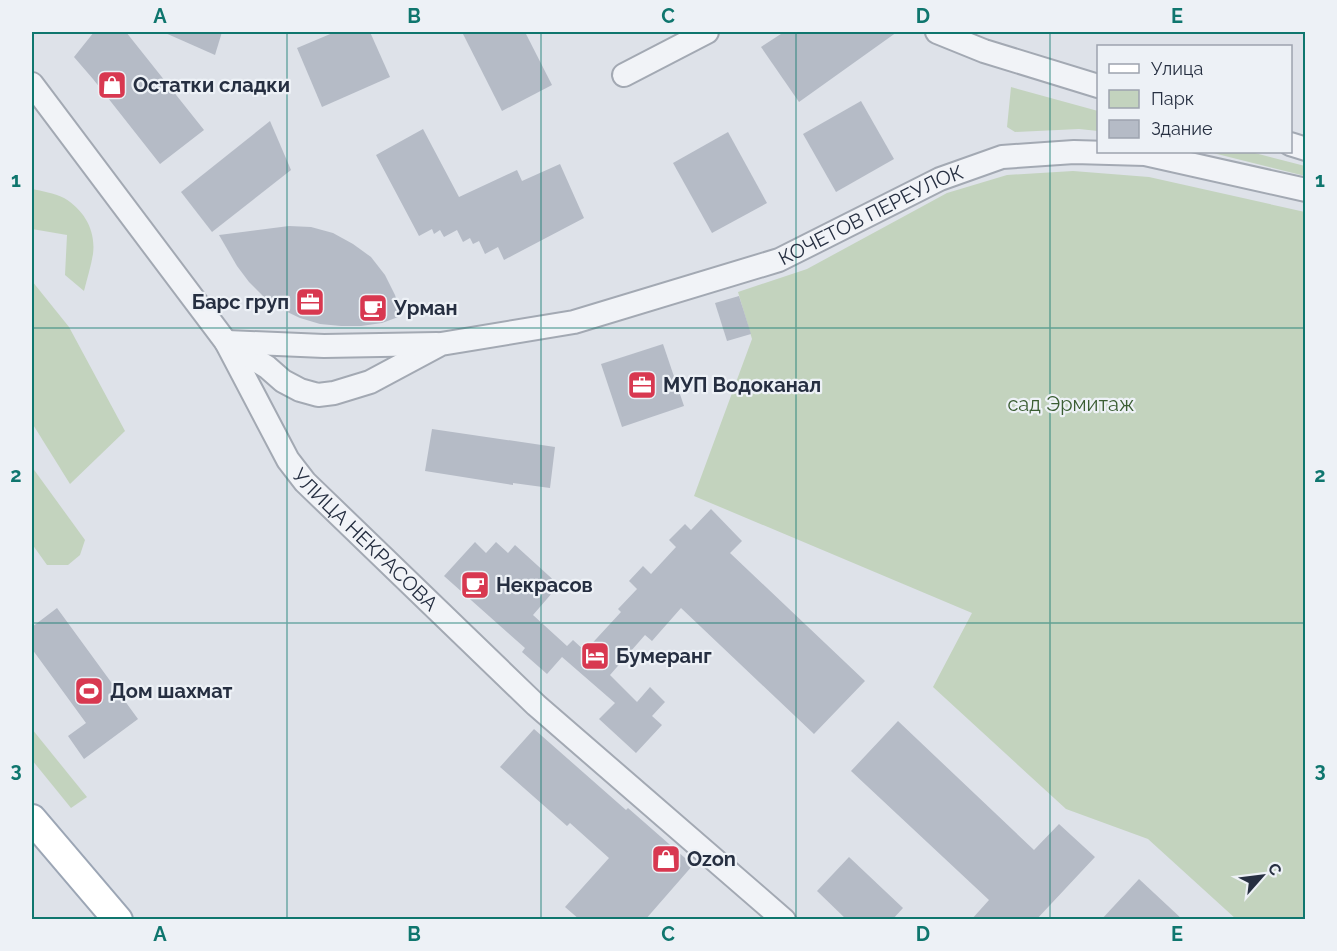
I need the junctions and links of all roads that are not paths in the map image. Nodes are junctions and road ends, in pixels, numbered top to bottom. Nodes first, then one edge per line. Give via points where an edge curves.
1 (707, 32) edge
2 (936, 32) edge
3 (624, 75) dead end
4 (32, 84) edge
5 (1097, 86) edge
6 (1097, 153) edge
7 (1110, 153) edge
8 (1305, 190) edge
9 (226, 342) junction
10 (441, 344) junction
11 (32, 819) edge
12 (118, 920) edge
13 (784, 920) edge

1 - 3 street
2 - 5 street
4 - 9 street, УЛИЦА НЕКРАСОВА
6 - 10 street, КОЧЕТОВ ПЕРЕУЛОК via 1002,157 940,179 779,260 574,322
7 - 8 street, КОЧЕТОВ ПЕРЕУЛОК via 1145,154
9 - 10 street, КОЧЕТОВ ПЕРЕУЛОК via 324,346
9 - 10 street, КОЧЕТОВ ПЕРЕУЛОК via 283,381 318,395 370,382
9 - 13 street, УЛИЦА НЕКРАСОВА via 288,460 305,482 536,705
11 - 12 main road

